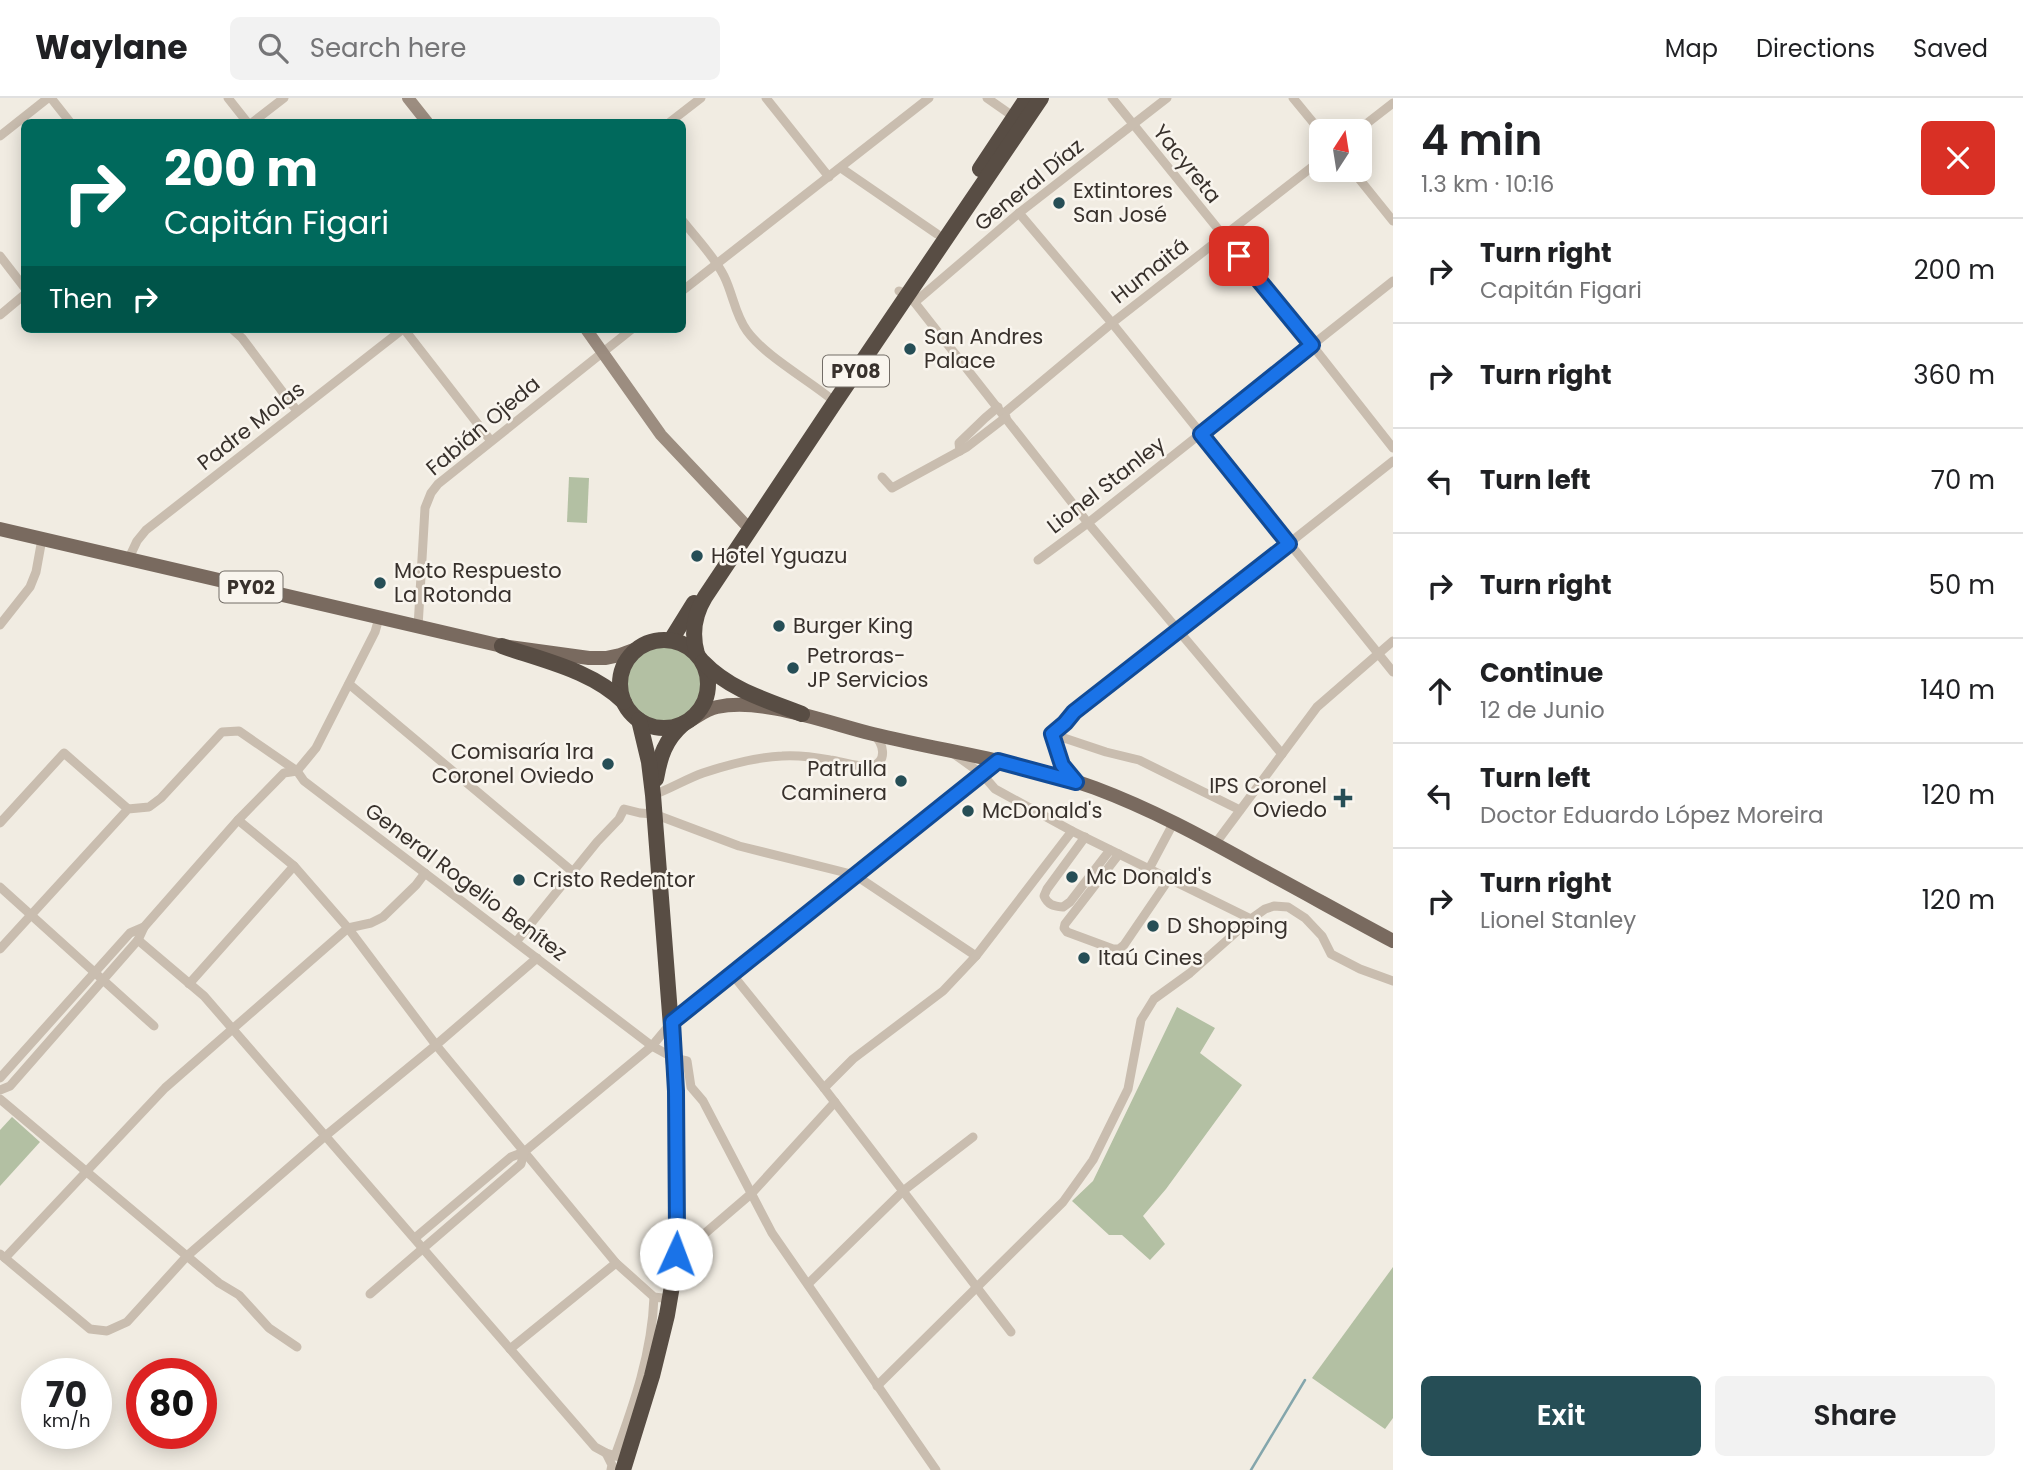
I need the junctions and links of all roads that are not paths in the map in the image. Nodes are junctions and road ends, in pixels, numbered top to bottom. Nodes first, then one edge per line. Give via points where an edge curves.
1 (50, 98) edge
2 (228, 98) edge
3 (284, 98) edge
4 (408, 98) edge
5 (701, 98) edge
6 (766, 98) edge
7 (929, 98) edge
8 (987, 98) edge
9 (1027, 98) edge
10 (1041, 98) edge
11 (1112, 98) edge
12 (1167, 98) edge
13 (1293, 98) edge
14 (1393, 103) edge
15 (22, 119) edge
16 (68, 119) edge
17 (245, 119) edge
18 (257, 119) edge
19 (425, 119) edge
20 (674, 119) edge
21 (1310, 119) edge
22 (1372, 119) edge
23 (21, 120) edge
24 (1019, 120) junction
25 (1133, 124) junction
26 (0, 136) edge
27 (841, 168) junction
28 (1309, 169) edge
29 (829, 177) junction
30 (1362, 182) edge
31 (1019, 213) junction
32 (1393, 221) edge
33 (686, 225) edge
34 (937, 234) junction
35 (1223, 237) junction
36 (0, 256) edge
37 (718, 265) junction
38 (1393, 281) edge
39 (21, 283) edge
40 (686, 288) edge
41 (907, 296) junction
42 (21, 298) edge
43 (0, 316) edge
44 (1112, 323) junction
45 (236, 333) edge
46 (399, 333) edge
47 (407, 333) edge
48 (589, 333) edge
49 (627, 333) edge
50 (1312, 345) junction
51 (603, 351) junction
52 (832, 399) junction
53 (297, 411) junction
54 (1002, 413) junction
55 (1201, 434) junction
56 (491, 440) junction
57 (1393, 447) edge
58 (1393, 461) edge
59 (882, 477) dead end
60 (1088, 523) junction
61 (747, 525) junction
62 (0, 528) edge
63 (42, 539) junction
64 (1289, 544) junction
65 (129, 558) junction
66 (1038, 560) dead end
67 (379, 618) junction
68 (0, 625) edge
69 (418, 627) junction
70 (1177, 631) junction
71 (671, 640) junction
72 (1393, 641) edge
73 (502, 646) junction
74 (639, 648) junction
75 (1378, 653) junction
76 (700, 658) junction
77 (1393, 672) edge
78 (349, 684) junction
79 (624, 702) junction
80 (802, 714) junction
81 (639, 720) junction
82 (686, 722) junction
83 (873, 734) junction
84 (1052, 734) junction
85 (950, 750) junction
86 (1282, 754) junction
87 (998, 761) junction
88 (298, 771) junction
89 (982, 774) junction
90 (1076, 782) junction
91 (653, 795) junction
92 (128, 809) junction
93 (1240, 810) junction
94 (654, 814) junction
95 (238, 820) junction
96 (1174, 822) junction
97 (0, 823) edge
98 (1072, 831) junction
99 (1085, 837) junction
100 (1215, 844) junction
101 (1110, 850) junction
102 (1119, 854) junction
103 (294, 866) junction
104 (1149, 869) junction
105 (573, 872) junction
106 (425, 873) junction
107 (855, 875) junction
108 (1169, 878) junction
109 (0, 887) edge
110 (30, 914) junction
111 (1251, 919) junction
112 (144, 927) junction
113 (348, 928) junction
114 (138, 940) junction
115 (1393, 941) edge
116 (516, 942) junction
117 (0, 949) edge
118 (976, 956) junction
119 (537, 958) junction
120 (94, 973) junction
121 (732, 974) junction
122 (103, 980) junction
123 (1393, 981) edge
124 (189, 984) junction
125 (672, 1022) junction
126 (154, 1026) dead end
127 (232, 1029) junction
128 (436, 1045) junction
129 (652, 1046) junction
130 (674, 1058) junction
131 (0, 1078) edge
132 (824, 1088) junction
133 (0, 1090) edge
134 (0, 1099) edge
135 (835, 1102) junction
136 (324, 1137) junction
137 (973, 1138) dead end
138 (524, 1152) junction
139 (86, 1172) junction
140 (903, 1191) junction
141 (752, 1193) junction
142 (415, 1238) junction
143 (424, 1248) junction
144 (676, 1254) junction
145 (3, 1256) edge
146 (187, 1256) junction
147 (616, 1264) junction
148 (808, 1284) junction
149 (977, 1287) junction
150 (370, 1294) dead end
151 (662, 1298) junction
152 (1011, 1332) dead end
153 (296, 1347) dead end
154 (510, 1349) junction
155 (877, 1386) junction
156 (618, 1460) edge
157 (611, 1470) edge
158 (936, 1470) edge

1 - 15 street
1 - 16 street
2 - 17 street
3 - 18 street
4 - 19 street
5 - 20 street
6 - 29 street
7 - 27 street
8 - 24 street
9 - 24 highway, PY08
10 - 24 highway, PY08
11 - 25 street, Yacyreta
12 - 25 street, General Díaz
13 - 21 street
14 - 22 street
23 - 26 street
24 - 34 highway, PY08
24 - 41 highway, PY08
25 - 31 street, General Díaz
25 - 35 street, Yacyreta
27 - 29 street
27 - 34 street
28 - 35 street, Humaitá
29 - 37 street
30 - 32 street
31 - 41 street, General Díaz
31 - 44 street
33 - 37 street
34 - 41 highway, PY08
35 - 44 street, Humaitá
35 - 50 street, Yacyreta
36 - 39 street
37 - 40 street
37 - 52 street via 749,334
38 - 50 street, Lionel Stanley
41 - 52 highway, PY08
41 - 54 street
42 - 43 street
44 - 54 street, Humaitá
44 - 55 street
45 - 53 street
46 - 53 street, Padre Molas
47 - 56 street
48 - 51 street
49 - 51 street, Fabián Ojeda
50 - 55 street, Lionel Stanley
50 - 57 street, Yacyreta
51 - 56 street, Fabián Ojeda
51 - 61 street via 661,435
52 - 61 highway, PY08
53 - 65 street, Padre Molas via 146,530
54 - 59 street, Humaitá via 960,451 892,488
54 - 60 street
55 - 60 street, Lionel Stanley
55 - 64 street
56 - 69 street, Fabián Ojeda via 438,484 425,508
58 - 64 street
60 - 66 street, Lionel Stanley
60 - 70 street
61 - 71 highway, PY08
61 - 76 highway, PY08 via 694,623
62 - 63 main road, PY02
63 - 65 main road, PY02
63 - 68 street via 30,587
64 - 70 street
64 - 75 street
65 - 67 main road, PY02
67 - 69 main road, PY02
67 - 78 street
69 - 73 main road, PY02
70 - 84 street
70 - 86 street
71 - 74 highway, PY02
71 - 76 highway via 689,647
72 - 75 street
73 - 74 main road, PY02 via 597,658
73 - 79 highway, PY02 via 594,678
74 - 79 highway via 620,678
75 - 77 street
75 - 86 street via 1317,707
76 - 80 highway via 734,688
76 - 82 highway via 709,687 699,712
78 - 88 street via 316,748
78 - 105 street
79 - 81 highway, PY02
80 - 82 main road via 734,704 714,707
80 - 83 main road
81 - 82 highway via 664,728
81 - 91 highway
82 - 91 highway via 664,746
83 - 85 main road
83 - 91 street via 883,751 873,766 780,756 701,774
84 - 90 street via 1062,765
84 - 93 street via 1139,760
85 - 87 main road
85 - 89 street
86 - 93 street
87 - 89 street
87 - 90 main road
88 - 92 street, General Rogelio Benítez via 239,731 222,732 161,798 149,807
88 - 95 street via 284,773
88 - 106 street, General Rogelio Benítez
89 - 98 street via 995,789
89 - 107 street
90 - 96 main road
91 - 94 highway
92 - 97 street via 64,753
92 - 110 street
93 - 100 street
94 - 105 street via 624,810
94 - 107 street via 740,846
94 - 125 highway
95 - 103 street
95 - 112 street
96 - 100 main road
96 - 104 street
98 - 99 street
98 - 118 street
99 - 101 street
99 - 101 street via 1047,889 1047,902 1063,907 1070,902
100 - 115 main road
101 - 102 street
102 - 104 street
102 - 108 street via 1065,925 1067,932 1119,949
103 - 113 street
103 - 124 street
104 - 108 street
105 - 116 street
106 - 113 street via 383,917
106 - 116 street, General Rogelio Benítez
107 - 118 street
107 - 121 street
108 - 111 street
109 - 110 street
110 - 117 street
110 - 120 street
111 - 123 street via 1274,906 1287,907 1306,918 1331,954
111 - 149 street via 1190,974 1154,999 1141,1020 1128,1089 1093,1160 1063,1202
112 - 114 street
112 - 120 street via 130,933
113 - 127 street
113 - 128 street
114 - 122 street
114 - 124 street
116 - 119 street, General Rogelio Benítez
118 - 132 street via 943,991 853,1059
119 - 128 street
119 - 129 street, General Rogelio Benítez
120 - 122 street
120 - 131 street
121 - 125 street
121 - 132 street
122 - 126 street
122 - 133 street via 10,1086
124 - 127 street
125 - 129 street
125 - 130 highway
127 - 136 street
127 - 139 street via 165,1088
128 - 136 street
128 - 138 street
129 - 130 street, General Rogelio Benítez
129 - 138 street
130 - 141 street via 687,1061 691,1087
130 - 144 highway
132 - 135 street
134 - 139 street
135 - 140 street
135 - 141 street
136 - 142 street
136 - 146 street
137 - 140 street
138 - 142 street via 511,1157
138 - 143 street via 521,1164
138 - 147 street
139 - 145 street
139 - 146 street
140 - 148 street
140 - 149 street
141 - 144 street
141 - 148 street via 772,1233
142 - 143 street
143 - 150 street
143 - 154 street
144 - 151 highway
145 - 146 street via 90,1329 107,1331 127,1322
146 - 153 street
147 - 151 street
147 - 154 street
148 - 155 street
149 - 152 street
149 - 155 street
151 - 156 highway via 652,1376
154 - 156 street via 595,1447
155 - 158 street
156 - 157 street

